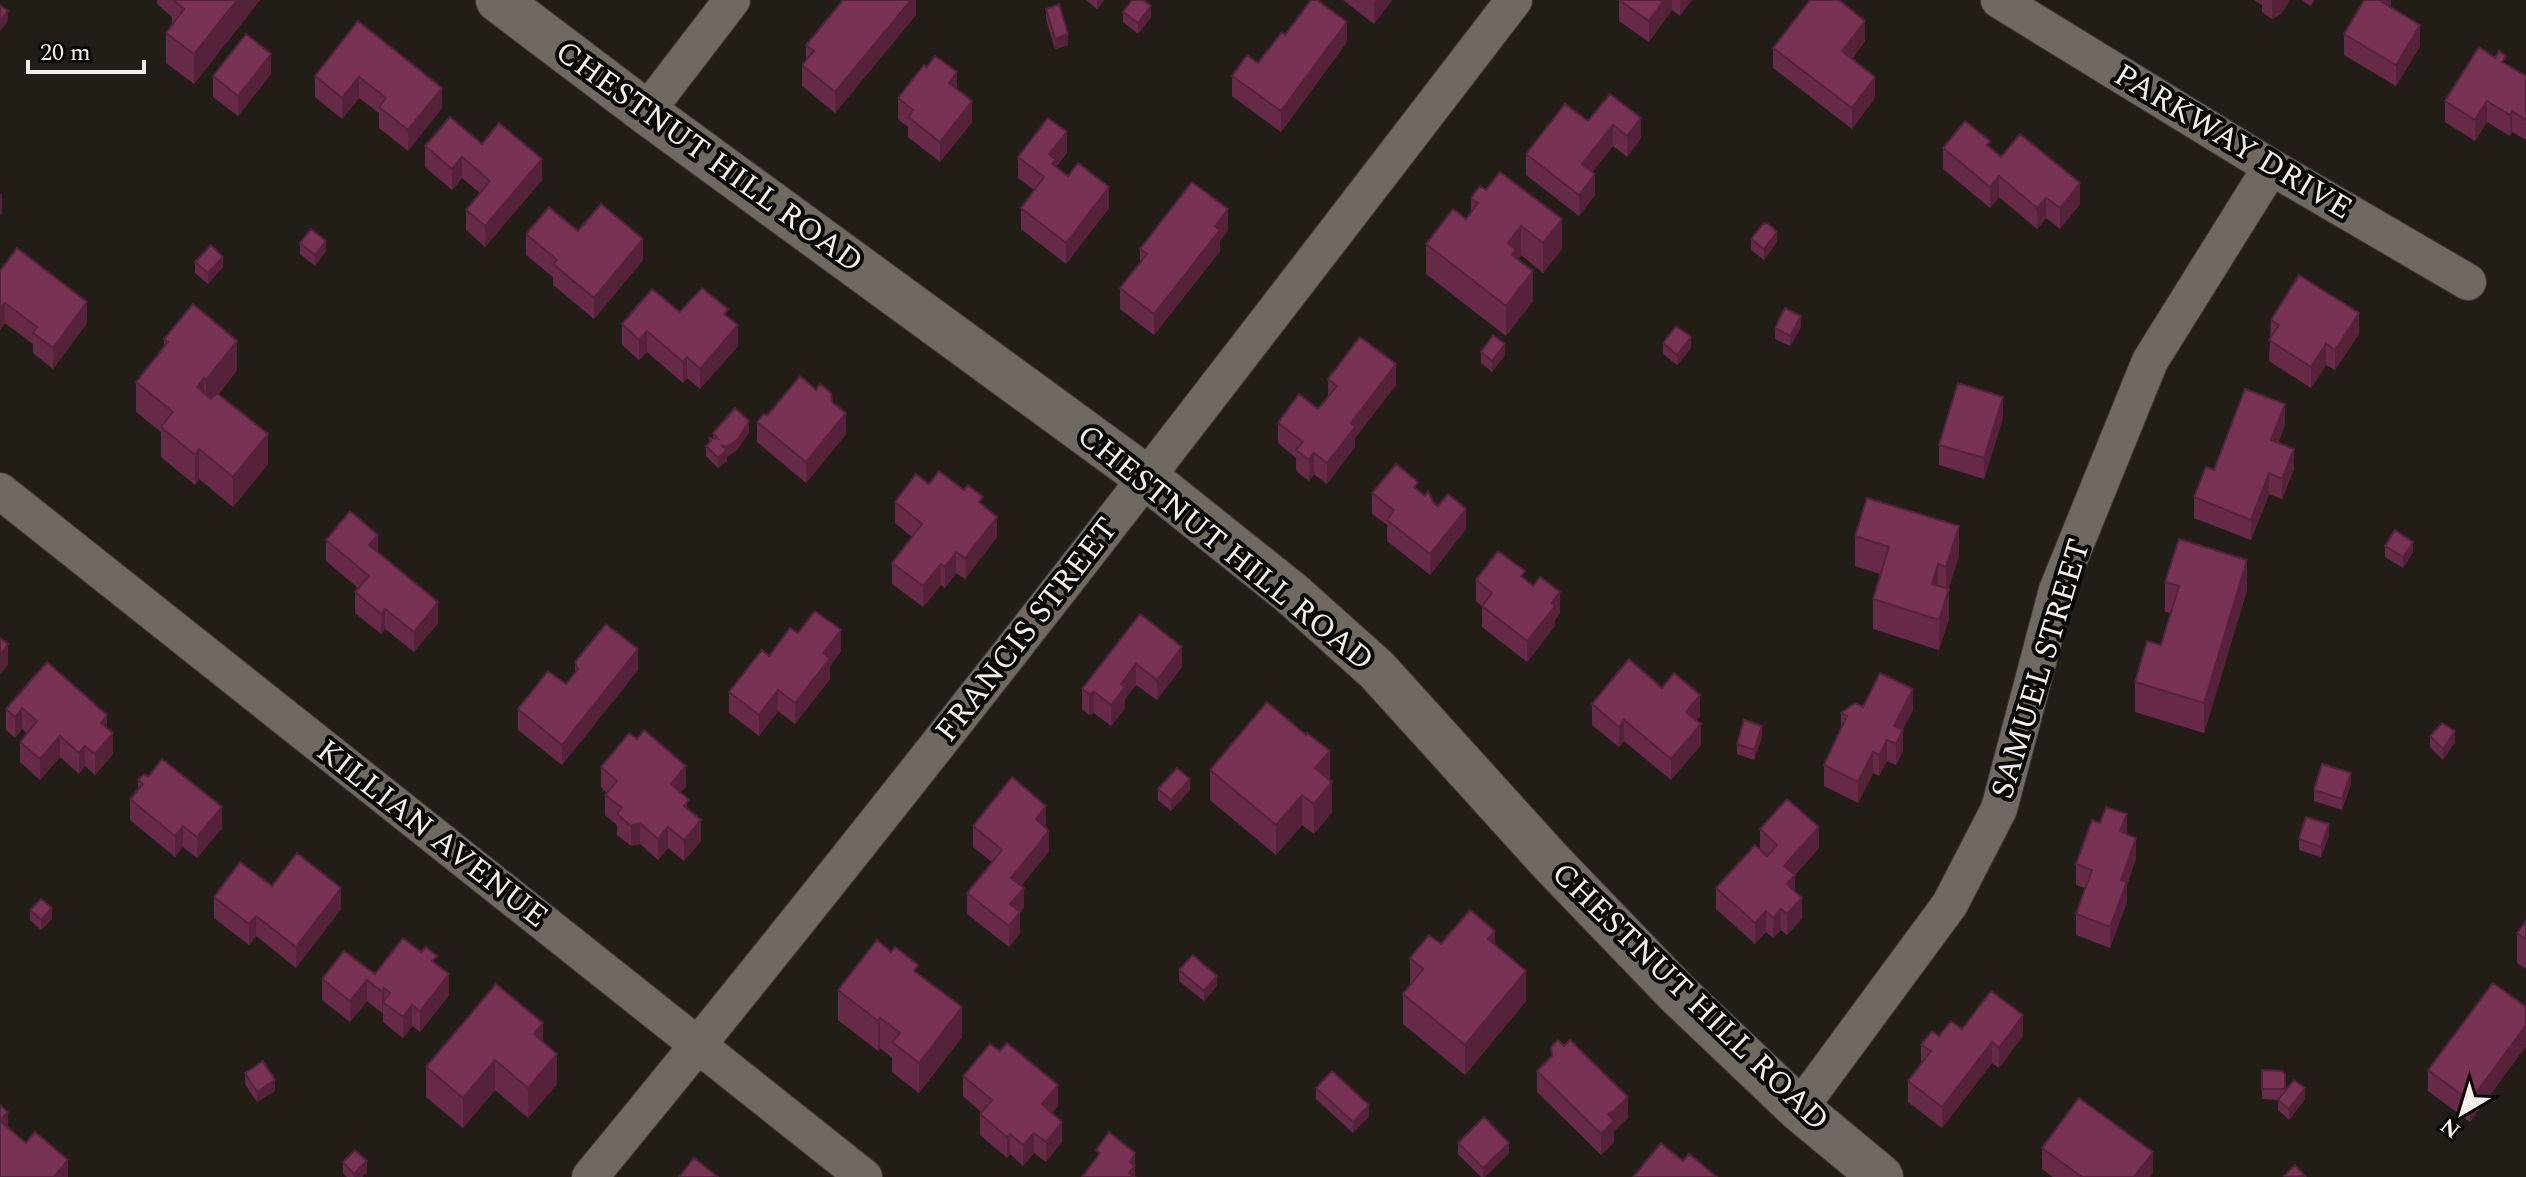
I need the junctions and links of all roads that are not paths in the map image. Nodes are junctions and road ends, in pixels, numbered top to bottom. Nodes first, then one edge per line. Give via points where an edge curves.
1 (498, 0) edge
2 (732, 0) edge
3 (1514, 0) edge
4 (1999, 0) edge
5 (646, 112) junction
6 (2271, 167) junction
7 (2468, 282) dead end
8 (1147, 478) junction
9 (0, 491) edge
10 (698, 1046) junction
11 (1799, 1109) junction
12 (590, 1177) edge
13 (864, 1177) edge
14 (1881, 1177) edge

1 - 5 street, CHESTNUT HILL ROAD
2 - 5 street
3 - 8 street, FRANCIS STREET
4 - 6 street, PARKWAY DRIVE
5 - 8 street, CHESTNUT HILL ROAD
6 - 7 street, PARKWAY DRIVE
6 - 11 street, SAMUEL STREET via 2150,361 2057,590 1999,809 1950,904
8 - 10 street, FRANCIS STREET
8 - 11 street, CHESTNUT HILL ROAD via 1377,670 1550,861
9 - 10 street, KILLIAN AVENUE
10 - 12 street, FRANCIS STREET
10 - 13 street, KILLIAN AVENUE
11 - 14 street, CHESTNUT HILL ROAD

